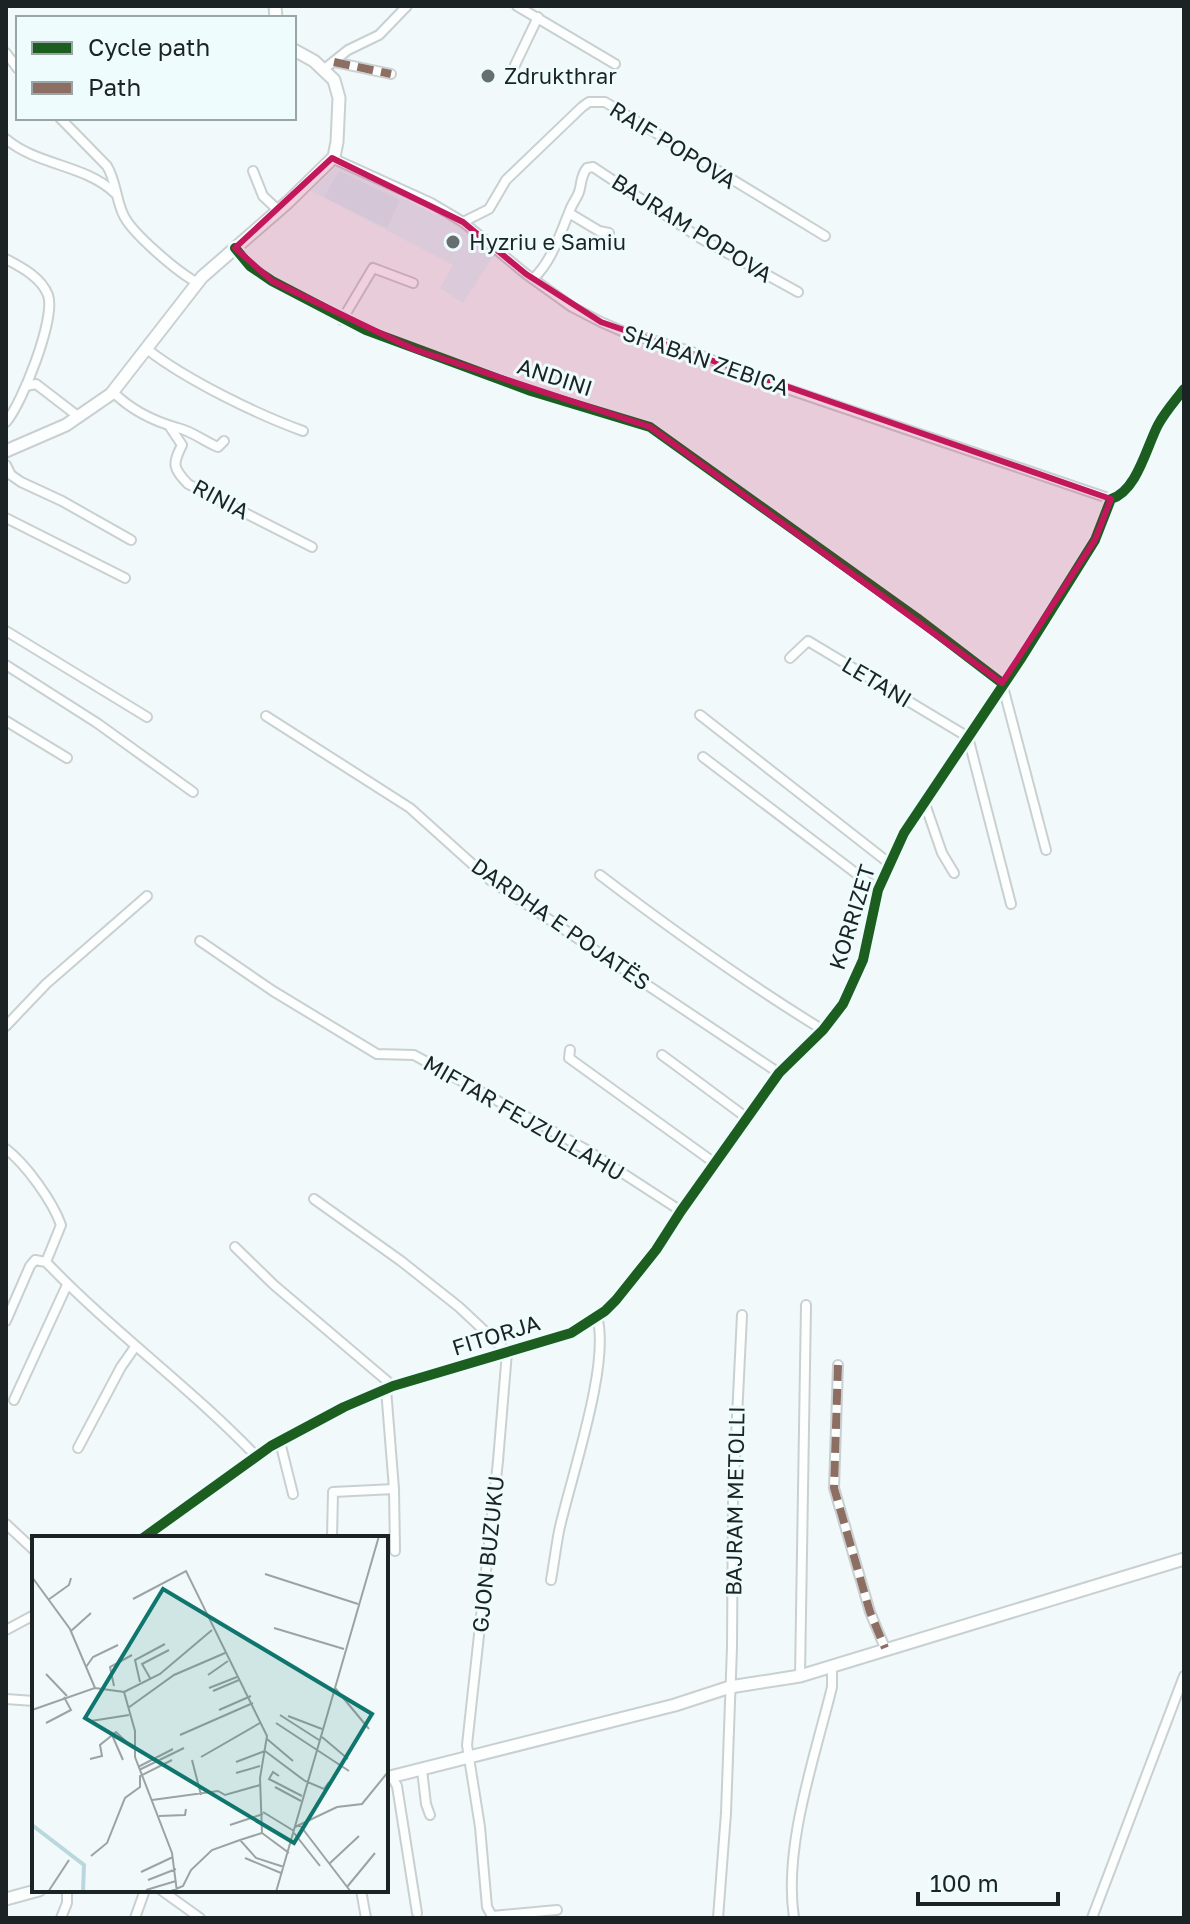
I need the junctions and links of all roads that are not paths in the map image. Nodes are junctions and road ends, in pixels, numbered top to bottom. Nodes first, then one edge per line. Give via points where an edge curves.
1 (407, 6) edge
2 (517, 6) edge
3 (538, 17) junction
4 (296, 51) edge
5 (334, 62) junction
6 (615, 64) dead end
7 (515, 65) dead end
8 (323, 70) junction
9 (391, 74) dead end
10 (62, 120) edge
11 (6, 139) edge
12 (332, 158) junction
13 (253, 171) dead end
14 (116, 193) junction
15 (278, 210) junction
16 (569, 213) junction
17 (463, 222) junction
18 (609, 233) dead end
19 (825, 236) dead end
20 (235, 248) junction
21 (6, 259) edge
22 (533, 279) junction
23 (198, 283) junction
24 (413, 283) dead end
25 (798, 292) dead end
26 (342, 320) junction
27 (148, 350) junction
28 (26, 386) junction
29 (1184, 389) edge
30 (113, 392) junction
31 (79, 417) junction
32 (6, 422) edge
33 (170, 427) junction
34 (303, 431) dead end
35 (224, 441) dead end
36 (6, 451) edge
37 (6, 465) edge
38 (1111, 499) junction
39 (6, 518) edge
40 (131, 540) dead end
41 (312, 547) dead end
42 (125, 578) dead end
43 (6, 631) edge
44 (790, 658) dead end
45 (6, 665) edge
46 (1002, 683) junction
47 (700, 715) dead end
48 (266, 716) dead end
49 (147, 717) dead end
50 (6, 721) edge
51 (968, 737) junction
52 (703, 757) dead end
53 (67, 758) dead end
54 (193, 792) dead end
55 (924, 801) junction
56 (1046, 850) dead end
57 (889, 863) junction
58 (954, 873) dead end
59 (600, 875) dead end
60 (878, 890) junction
61 (147, 896) dead end
62 (1011, 904) dead end
63 (200, 941) dead end
64 (6, 1026) edge
65 (823, 1030) junction
66 (570, 1050) dead end
67 (662, 1055) dead end
68 (779, 1073) junction
69 (747, 1118) junction
70 (6, 1149) edge
71 (716, 1164) junction
72 (314, 1199) dead end
73 (681, 1211) junction
74 (235, 1247) dead end
75 (46, 1262) junction
76 (67, 1285) junction
77 (806, 1305) dead end
78 (742, 1315) dead end
79 (597, 1317) junction
80 (6, 1321) edge
81 (135, 1347) junction
82 (507, 1352) junction
83 (838, 1365) dead end
84 (390, 1388) junction
85 (14, 1400) dead end
86 (280, 1442) junction
87 (78, 1448) dead end
88 (256, 1456) junction
89 (394, 1489) junction
90 (293, 1494) dead end
91 (6, 1524) edge
92 (146, 1536) edge
93 (332, 1536) edge
94 (32, 1548) edge
95 (395, 1551) dead end
96 (1184, 1559) edge
97 (551, 1580) dead end
98 (32, 1616) edge
99 (6, 1630) edge
100 (885, 1648) junction
101 (832, 1665) junction
102 (800, 1676) junction
103 (1184, 1676) edge
104 (730, 1687) junction
105 (6, 1699) edge
106 (32, 1701) edge
107 (469, 1756) junction
108 (422, 1770) junction
109 (389, 1778) edge
110 (430, 1815) dead end
111 (32, 1892) edge
112 (67, 1892) edge
113 (144, 1892) edge
114 (164, 1892) edge
115 (361, 1892) edge
116 (6, 1899) edge
117 (557, 1910) dead end
118 (417, 1913) dead end
119 (61, 1918) edge
120 (135, 1918) edge
121 (200, 1918) edge
122 (366, 1918) edge
123 (718, 1918) edge
124 (794, 1918) edge
125 (1092, 1918) edge

1 - 5 street via 379,35
2 - 3 street
3 - 6 street
3 - 7 street
4 - 8 main road
5 - 8 street
5 - 9 street
8 - 12 main road via 334,80 339,98
10 - 14 street via 107,166
11 - 14 street via 94,177
12 - 15 main road
12 - 17 street, SHABAN ZEBICA
13 - 15 street via 263,196
14 - 23 street via 126,219
15 - 20 main road
16 - 18 street
16 - 22 street, BAJRAM POPOVA
16 - 25 street, BAJRAM POPOVA via 583,173 593,167 700,238
17 - 19 street, RAIF POPOVA via 489,209 506,180 596,101 634,118
17 - 22 street, SHABAN ZEBICA
20 - 23 main road
20 - 26 street, ANDINI via 250,266
21 - 28 street via 27,270 49,301
22 - 38 street, SHABAN ZEBICA via 572,307 624,332
23 - 27 main road
24 - 26 street via 373,268
26 - 46 street, ANDINI via 467,369 650,427
27 - 30 main road
27 - 34 street via 244,406
28 - 31 street via 36,384
28 - 32 street
29 - 38 street, KORRIZET via 1158,425 1121,496
30 - 31 main road
30 - 33 street, RINIA via 127,406
31 - 36 main road
33 - 35 street, RINIA via 218,447
33 - 41 street, RINIA via 182,445 176,470 188,484
37 - 40 street via 21,482
38 - 46 street, KORRIZET via 1095,540
39 - 42 street
43 - 49 street
44 - 51 street, LETANI via 808,641
45 - 54 street
46 - 51 street, KORRIZET
46 - 56 street
47 - 57 street, KORRIZET
48 - 68 street, DARDHA E POJATËS via 410,808 490,880
50 - 53 street
51 - 55 street, KORRIZET
51 - 62 street
52 - 60 street, KORRIZET
55 - 57 street, KORRIZET
55 - 58 street
57 - 60 street, KORRIZET
59 - 65 street via 762,993
60 - 65 street, KORRIZET via 863,960 843,1004
61 - 64 street
63 - 73 street, MIFTAR FEJZULLAHU via 377,1054 414,1055 587,1150
65 - 68 street, KORRIZET
66 - 71 street via 569,1058
67 - 69 street
68 - 69 street, FITORJA
69 - 71 street, FITORJA
70 - 75 street via 58,1215 61,1225
71 - 73 street, FITORJA
72 - 82 street, FITORJA via 401,1261
73 - 79 street, FITORJA via 632,1282
74 - 84 street
75 - 76 street
75 - 80 street via 35,1260 30,1266
76 - 81 street
76 - 85 street
77 - 102 street
78 - 104 street, BAJRAM METOLLI
79 - 82 street, FITORJA via 571,1333
79 - 97 street via 594,1384
81 - 87 street
81 - 88 street via 218,1416
82 - 84 street, FITORJA
82 - 107 street, GJON BUZUKU
83 - 100 street via 834,1488
84 - 86 street, FITORJA
84 - 89 street
86 - 88 street, FITORJA
86 - 90 street
88 - 92 street, FITORJA
89 - 93 street via 333,1492
89 - 95 street
91 - 94 street
96 - 100 main road
98 - 99 street
100 - 101 main road
101 - 102 main road
101 - 124 street via 832,1687 796,1835
102 - 104 main road
103 - 125 street
104 - 107 main road
104 - 123 street, BAJRAM METOLLI
105 - 106 street
107 - 108 main road
107 - 117 street, GJON BUZUKU via 492,1916
108 - 109 main road
108 - 110 street
109 - 118 street via 397,1786
111 - 116 main road
112 - 119 street
113 - 120 street
114 - 121 street
115 - 122 street

